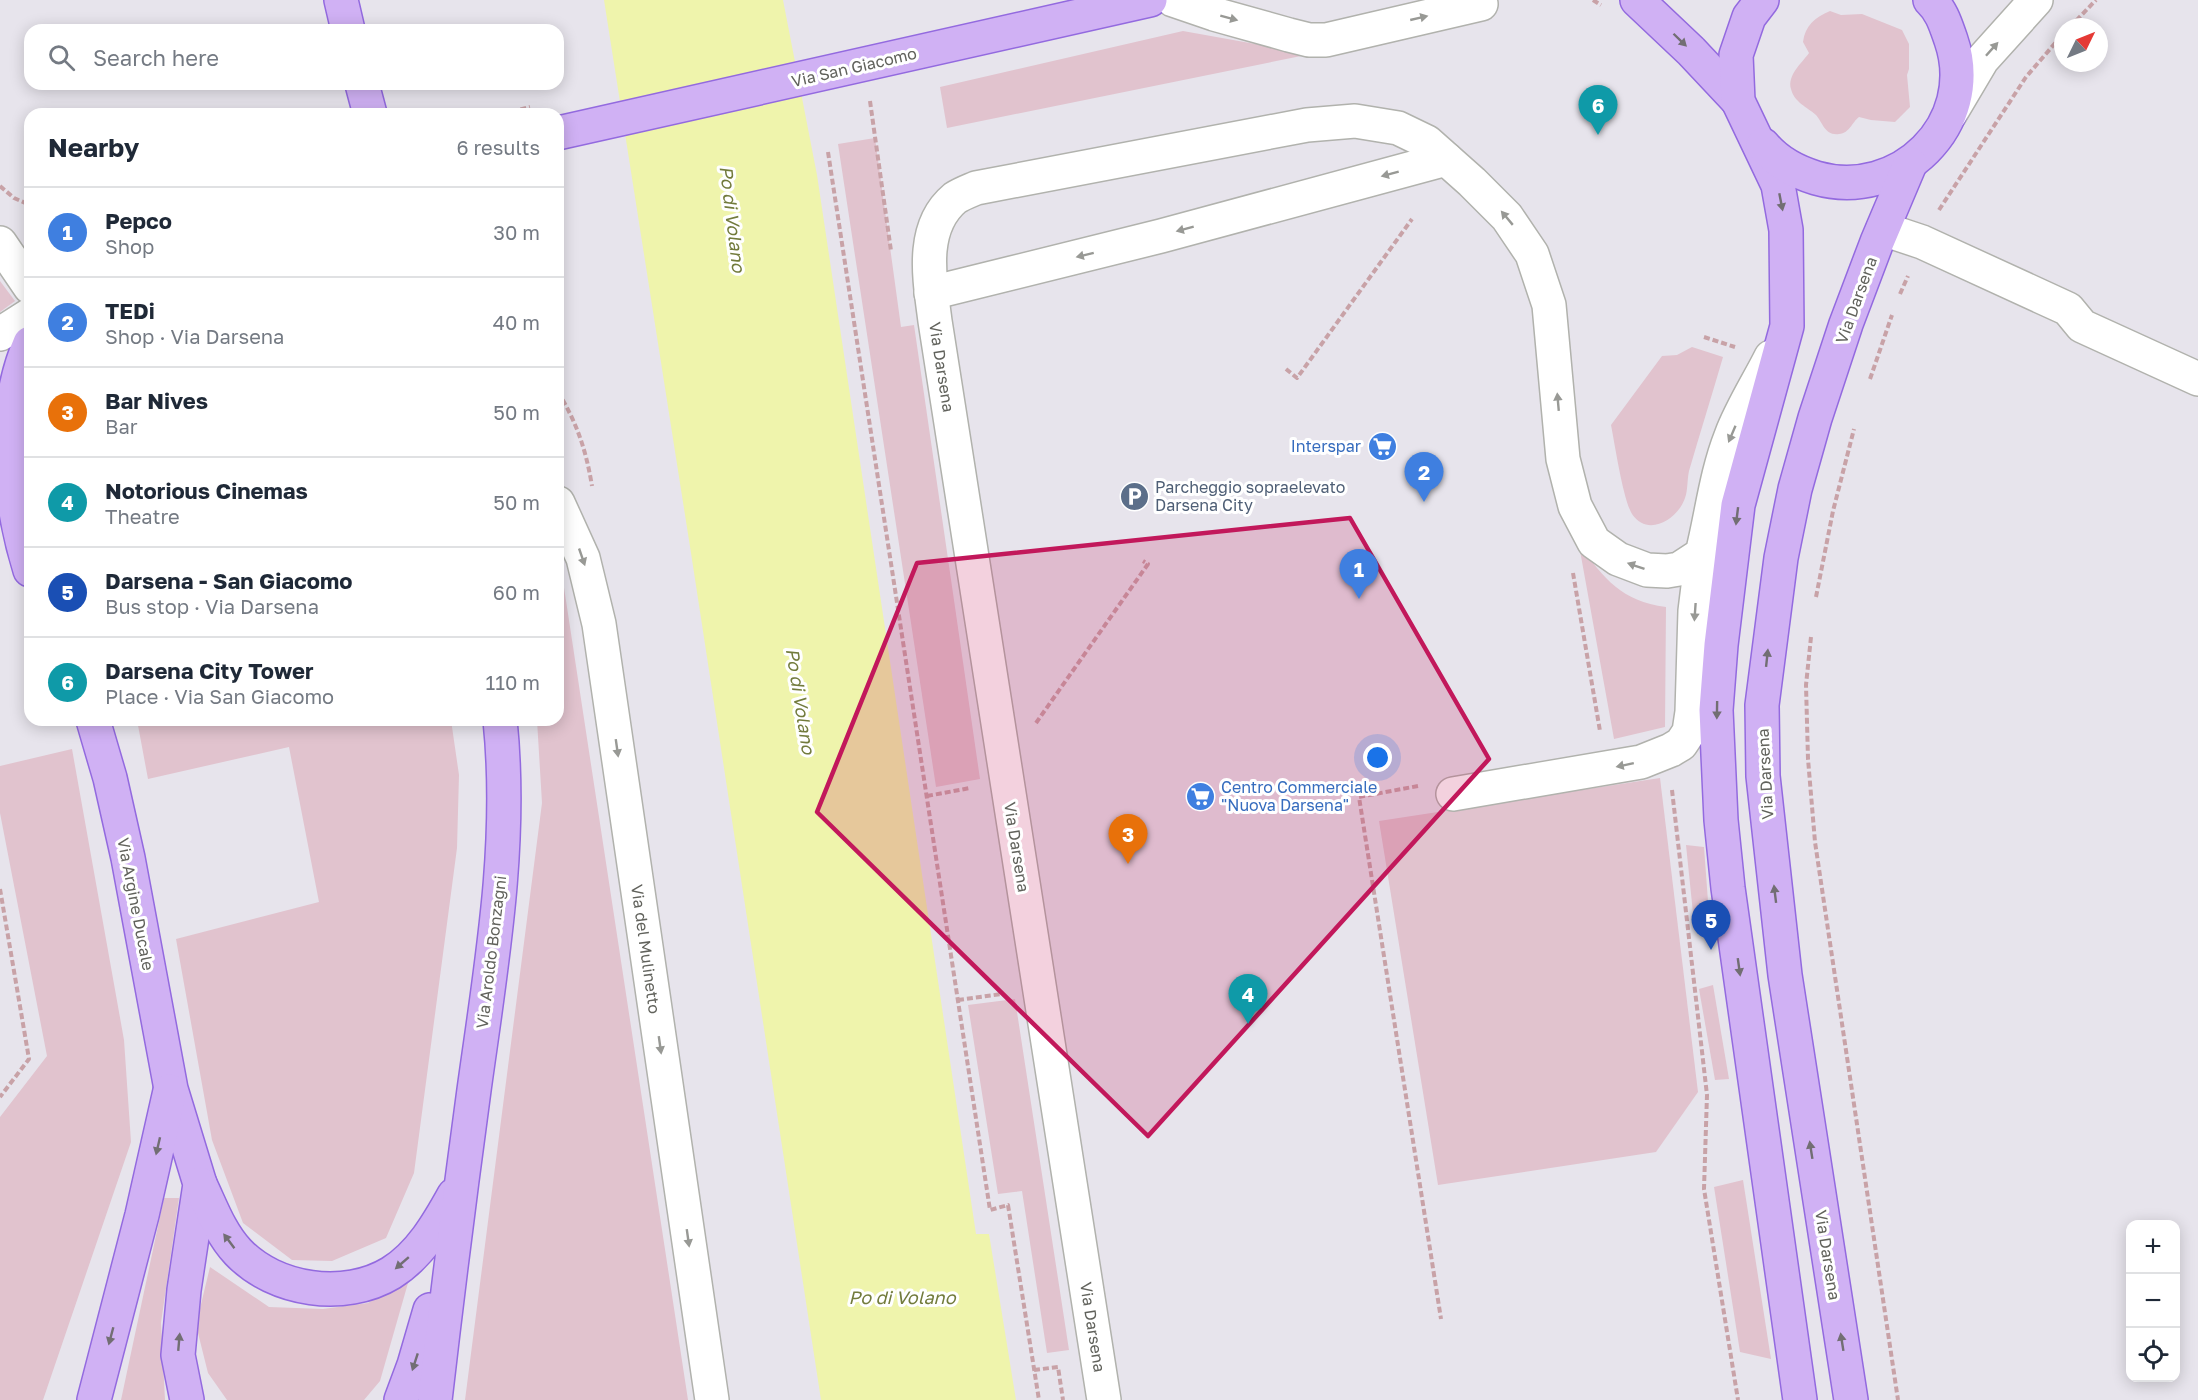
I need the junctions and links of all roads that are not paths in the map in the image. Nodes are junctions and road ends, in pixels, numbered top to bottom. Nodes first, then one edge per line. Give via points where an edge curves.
1 (341, 0) edge
2 (1150, 0) edge
3 (1173, 0) edge
4 (1637, 0) edge
5 (1762, 0) edge
6 (1930, 0) edge
7 (2037, 0) edge
8 (1481, 4) dead end
9 (347, 24) edge
10 (363, 90) edge
11 (368, 108) edge
12 (1744, 115) junction
13 (1949, 115) junction
14 (564, 132) edge
15 (1446, 159) junction
16 (1910, 164) junction
17 (1883, 229) junction
18 (0, 243) edge
19 (24, 278) edge
20 (932, 293) junction
21 (24, 319) edge
22 (1787, 326) junction
23 (0, 333) edge
24 (24, 358) edge
25 (2198, 379) edge
26 (12, 422) edge
27 (0, 506) edge
28 (564, 516) edge
29 (21, 539) junction
30 (24, 549) edge
31 (1701, 554) junction
32 (95, 726) edge
33 (500, 726) edge
34 (1441, 789) road end
35 (171, 1089) junction
36 (461, 1183) junction
37 (200, 1184) junction
38 (1795, 1361) junction
39 (94, 1400) edge
40 (187, 1400) edge
41 (401, 1400) edge
42 (435, 1400) edge
43 (712, 1400) edge
44 (1104, 1400) edge
45 (1781, 1400) edge
46 (1800, 1400) edge
47 (1851, 1400) edge

1 - 9 main road
2 - 14 main road, Via San Giacomo
3 -> 8 street via 1309,40 1326,40
4 -> 12 main road via 1691,51
5 - 12 main road via 1749,17 1736,55
6 - 13 main road, Via Darsena via 1944,19 1956,55 1957,85
13 -> 7 street via 1982,60
10 - 11 main road
12 - 16 main road, Via Darsena via 1770,153 1797,173 1834,183 1877,180
12 -> 22 main road via 1778,185 1786,230
13 - 16 main road, Via Darsena via 1933,143
15 -> 20 street
15 - 20 street, Via Darsena via 1427,142 1398,128 1356,121 1307,125 976,188 956,198 936,223 929,262
31 -> 15 street, Via Darsena via 1679,569 1647,570 1618,559 1594,542 1575,506 1563,459 1549,305 1532,254 1507,217
16 - 17 main road, Via Darsena
17 - 25 street via 1922,242 2068,309 2082,326
47 -> 17 main road, Via Darsena via 1785,975 1763,776 1762,705 1781,558 1795,489 1846,324
18 - 19 street
20 - 44 street, Via Darsena via 993,777
21 - 23 street
22 -> 31 street via 1731,435 1715,486
22 -> 38 main road via 1738,505 1716,710 1728,888
24 - 26 main road via 15,380
26 - 29 main road via 9,473
27 - 29 street
28 -> 43 street, Via del Mulinetto via 583,558 598,624
29 - 30 main road
31 -> 34 street via 1692,712 1689,732 1681,744 1641,762
32 - 35 main road, Via Argine Ducale via 128,858
33 - 36 main road, Via Aroldo Bonzagni via 503,832 495,940
35 - 37 main road, Via Argine Ducale
35 -> 39 main road, Via Argine Ducale
36 -> 37 main road, Via Aroldo Bonzagni via 429,1238 392,1272 371,1282 328,1289 279,1279 239,1253 224,1236
36 -> 41 main road, Via Aroldo Bonzagni via 427,1323
36 - 42 main road, Via Aroldo Bonzagni
40 -> 37 main road, Via Argine Ducale via 178,1355
38 - 45 street
38 - 46 main road

